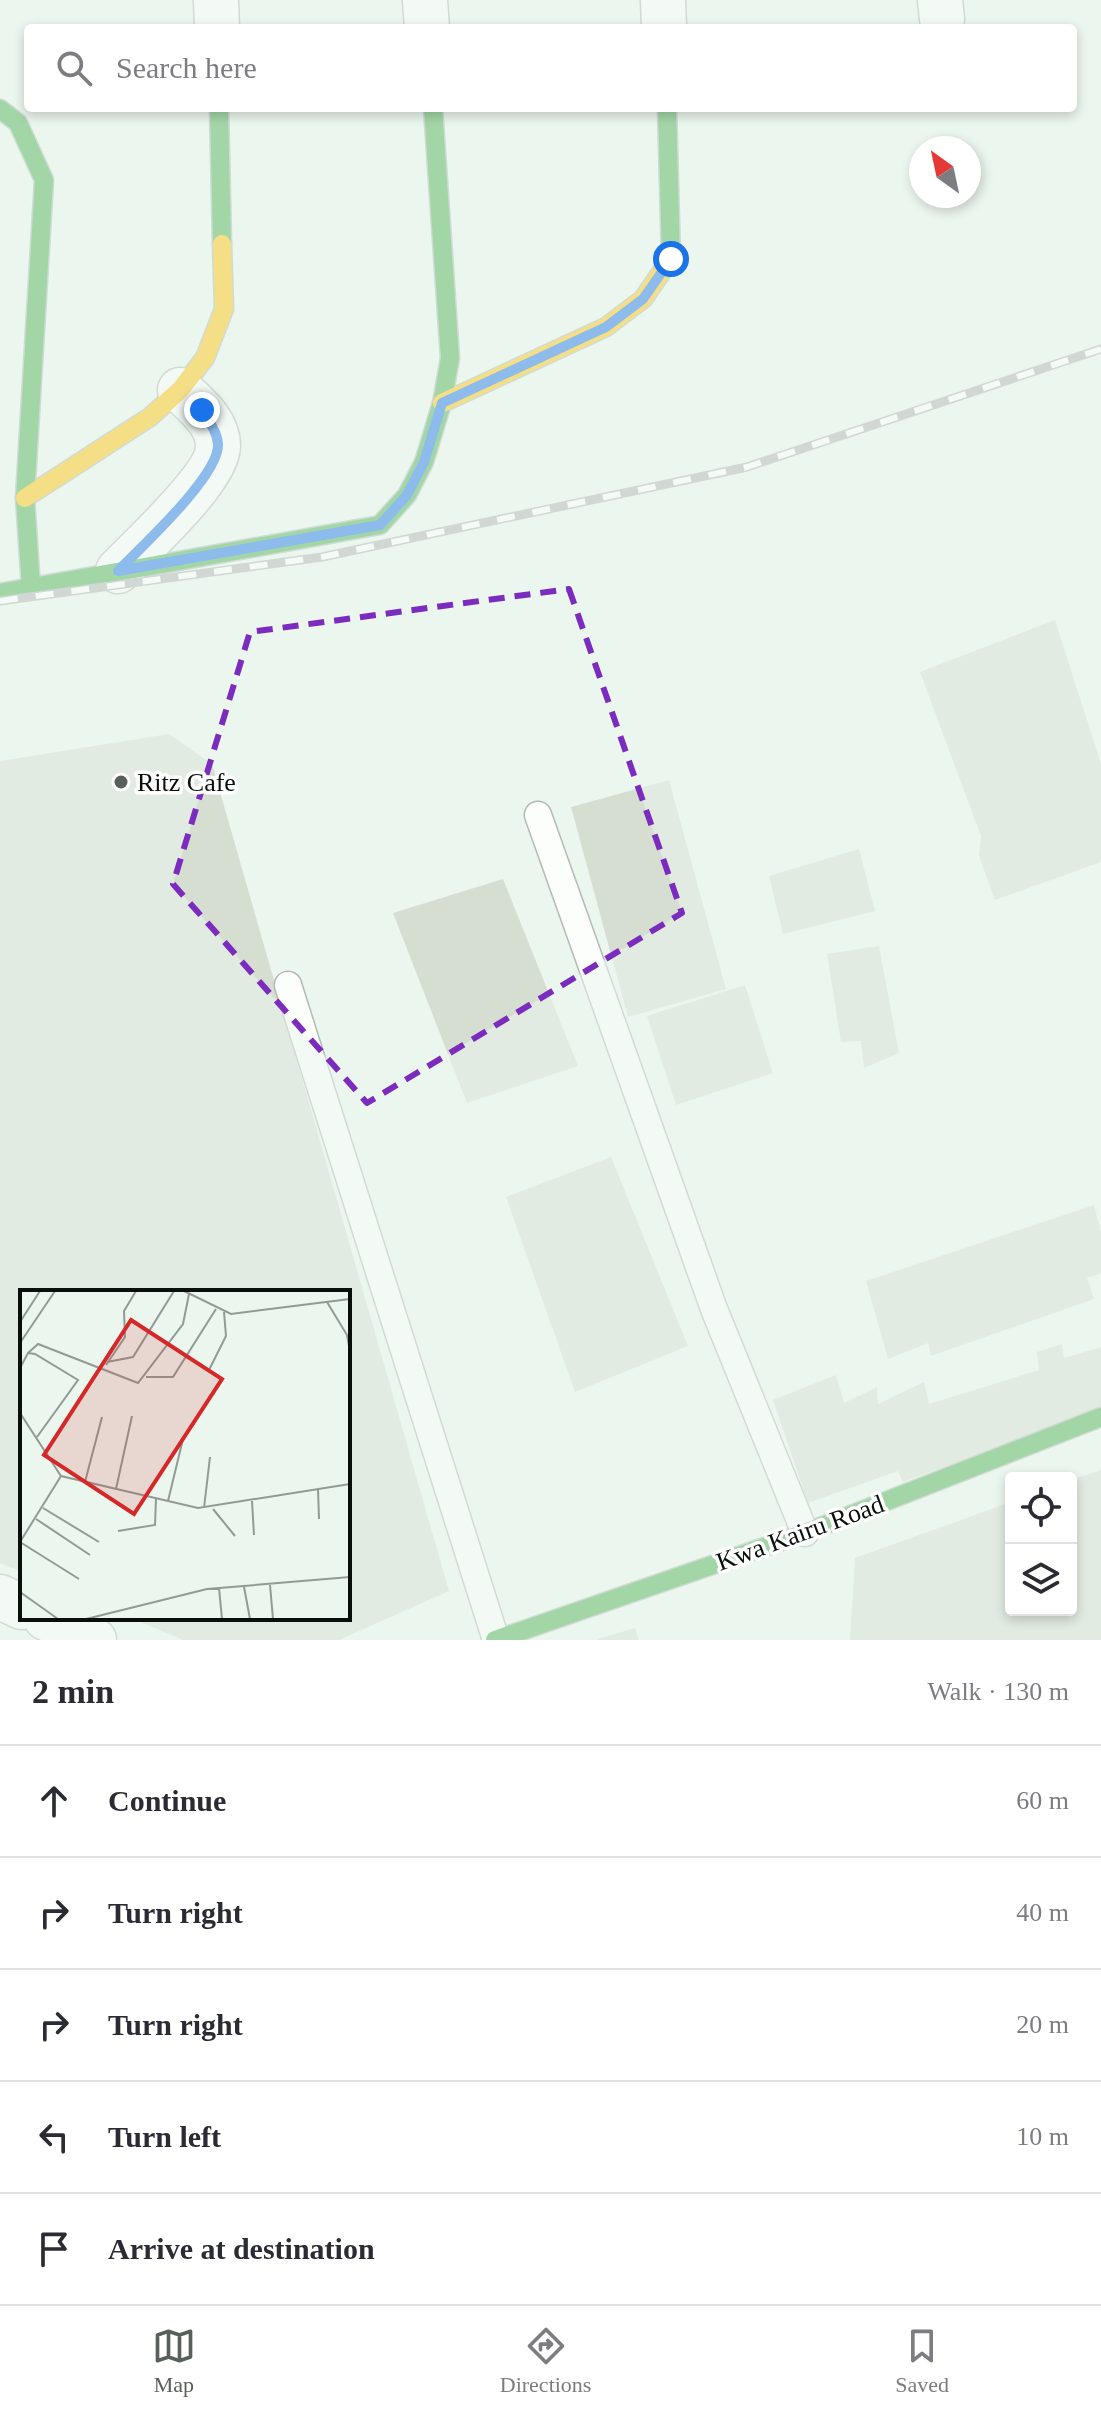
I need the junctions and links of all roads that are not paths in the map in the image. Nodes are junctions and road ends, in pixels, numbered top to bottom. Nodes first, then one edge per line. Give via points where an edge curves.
1 (216, 0) edge
2 (425, 0) edge
3 (663, 0) edge
4 (217, 24) edge
5 (427, 24) edge
6 (664, 24) edge
7 (0, 109) edge
8 (219, 112) edge
9 (433, 112) edge
10 (667, 112) edge
11 (180, 390) junction
12 (442, 403) junction
13 (25, 498) junction
14 (118, 571) junction
15 (31, 587) junction
16 (0, 593) edge
17 (538, 815) dead end
18 (288, 985) dead end
19 (1101, 1417) edge
20 (805, 1533) junction
21 (0, 1597) edge
22 (20, 1606) edge
23 (50, 1620) edge
24 (94, 1640) edge
25 (496, 1640) edge

1 - 4 street
2 - 5 street
3 - 6 street
7 - 13 street via 18,123 44,180
8 - 11 street via 224,309 205,358
9 - 12 street via 450,358
10 - 12 street via 671,259 643,299 606,327
11 - 13 street via 150,417
11 - 14 street via 213,427 216,460 203,481
12 - 14 street via 424,462 407,495 380,525
13 - 15 street
14 - 15 street
15 - 16 street
17 - 20 lane via 714,1309
18 - 25 lane
19 - 20 street, Kwa Kairu Road
20 - 25 street, Kwa Kairu Road
21 - 22 street
23 - 24 street

